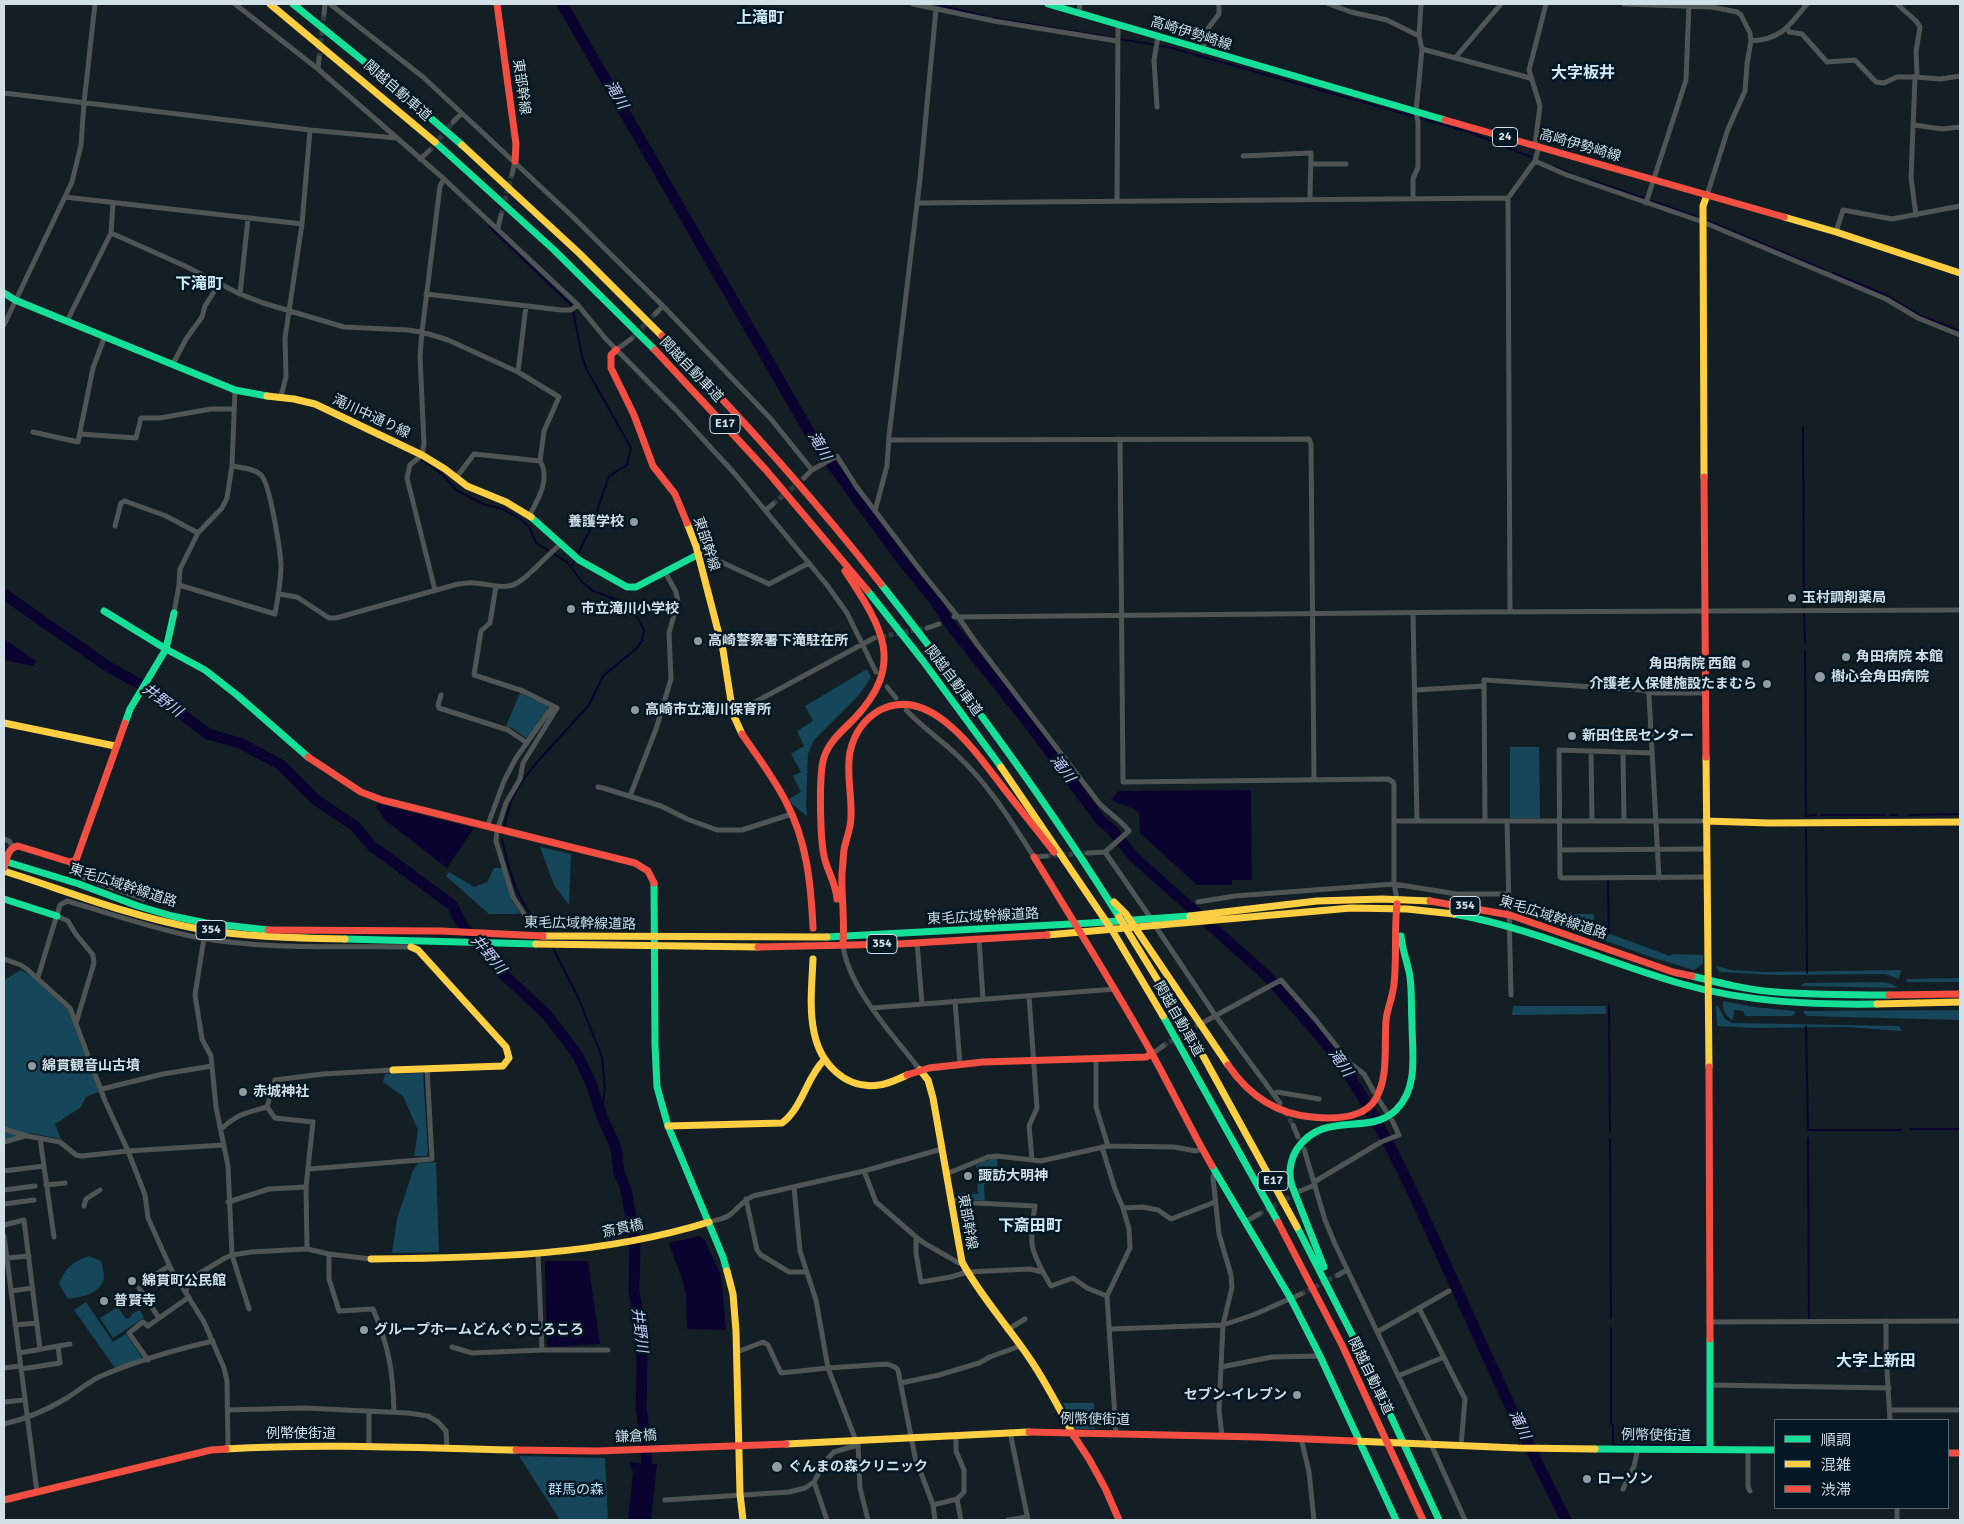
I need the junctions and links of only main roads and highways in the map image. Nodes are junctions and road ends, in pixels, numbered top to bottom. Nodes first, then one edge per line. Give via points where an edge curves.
1 (270, 4) edge
2 (292, 4) edge
3 (497, 4) edge
4 (1048, 4) edge
5 (515, 161) road end
6 (1706, 195) junction
7 (1960, 273) edge
8 (4, 293) edge
9 (616, 350) road end
10 (820, 533) junction
11 (699, 554) junction
12 (104, 611) dead end
13 (174, 613) road end
14 (166, 649) junction
15 (4, 723) edge
16 (115, 746) junction
17 (1706, 821) junction
18 (1960, 822) edge
19 (1034, 857) road end
20 (4, 866) edge
21 (1087, 893) junction
22 (4, 899) edge
23 (1397, 899) junction
24 (1398, 908) junction
25 (1122, 915) junction
26 (57, 916) road end
27 (1076, 924) junction
28 (812, 928) dead end
29 (1081, 932) junction
30 (655, 937) junction
31 (841, 937) junction
32 (655, 946) junction
33 (843, 946) junction
34 (411, 947) road end
35 (813, 959) dead end
36 (1708, 981) junction
37 (1708, 991) junction
38 (1960, 994) edge
39 (1960, 1002) edge
40 (1152, 1054) junction
41 (824, 1060) junction
42 (393, 1070) road end
43 (920, 1070) junction
44 (668, 1126) junction
45 (708, 1222) junction
46 (371, 1260) road end
47 (1337, 1302) junction
48 (1072, 1432) junction
49 (1360, 1442) junction
50 (740, 1445) junction
51 (668, 1448) joint
52 (1710, 1449) junction
53 (1774, 1450) edge
54 (605, 1451) joint
55 (4, 1500) edge
56 (743, 1520) edge
57 (1119, 1520) edge
58 (1396, 1520) edge
59 (1423, 1520) edge
60 (1439, 1520) edge

1 - 10 main road, 関越自動車道 / E17 via 354,70 441,145 561,256 714,412
2 - 25 main road, 関越自動車道 / E17 via 370,66 512,190 620,294 723,402 832,525 914,627
3 - 5 main road, 東部幹線 via 516,144
4 - 6 main road, 高崎伊勢崎線 / 24
6 - 7 main road, 高崎伊勢崎線 / 24 via 1905,253
6 - 17 main road via 1703,222
8 - 11 main road, 滝川中通り線 via 235,390 258,396 301,399 315,404 422,455 467,486 530,516 575,557 627,587 636,587
9 - 11 main road, 東部幹線 via 610,358 611,368 634,415 653,466 675,494
10 - 21 main road, 関越自動車道 / E17 via 950,697
10 - 31 main road via 871,611 883,640 885,655 884,673 876,694 832,742 823,764 823,850 836,889
11 - 28 main road, 東部幹線 via 723,650 732,714 786,801 809,867
12 - 14 main road
13 - 14 main road
14 - 16 main road via 130,709
14 - 30 main road via 205,670 303,754 361,792 644,866 656,885
15 - 16 main road
16 - 20 main road via 76,860 70,862 25,847 13,847
17 - 18 main road
17 - 36 main road
19 - 27 main road
20 - 30 main road, 東毛広域幹線道路 / 354 via 78,884 138,906 198,922 267,930
20 - 32 main road, 東毛広域幹線道路 / 354 via 137,914 205,930 268,937
21 - 31 main road via 961,734 926,710 908,705 891,706 866,719 855,736 850,753 851,824 844,851
21 - 59 main road, 関越自動車道 / E17 via 1180,1048 1290,1244 1386,1437
22 - 26 main road
23 - 24 main road
23 - 27 main road, 東毛広域幹線道路 / 354 via 1317,902
23 - 36 main road, 東毛広域幹線道路 / 354 via 1447,902 1510,915 1646,963
24 - 25 main road via 1394,986 1386,1021 1384,1080 1370,1104 1358,1113 1332,1118 1290,1114 1254,1096 1238,1079 1139,934
24 - 29 main road, 東毛広域幹線道路 / 354 via 1317,910
24 - 37 main road, 東毛広域幹線道路 / 354 via 1446,912 1510,926
24 - 47 main road via 1401,945 1411,986 1412,1080 1406,1098 1389,1116 1364,1124 1331,1126 1312,1132 1297,1147 1291,1163 1293,1189
25 - 47 main road, 関越自動車道 / E17 via 1129,934 1254,1146
27 - 29 main road
27 - 31 main road, 東毛広域幹線道路 / 354
29 - 33 main road, 東毛広域幹線道路 / 354
29 - 40 main road
30 - 31 main road, 東毛広域幹線道路 / 354
30 - 32 main road
31 - 33 main road
32 - 33 main road, 東毛広域幹線道路 / 354
32 - 44 main road via 657,1087
34 - 42 main road via 424,956 506,1047 509,1058 503,1066
35 - 41 main road via 814,1033
36 - 37 main road
36 - 38 main road, 東毛広域幹線道路 / 354 via 1816,995
37 - 39 main road, 東毛広域幹線道路 / 354 via 1800,1003
37 - 52 main road
40 - 43 main road via 1146,1057 1033,1059
40 - 49 main road via 1202,1149 1291,1299
41 - 43 main road via 839,1075 868,1086 889,1084
41 - 44 main road via 782,1123
43 - 48 main road, 東部幹線 via 931,1088 962,1262 1030,1359
44 - 45 main road
45 - 46 main road, 斎貫橋 via 596,1247 538,1254
45 - 50 main road via 723,1257 733,1294
47 - 60 main road, 関越自動車道 / E17
48 - 49 main road, 例幣使街道
48 - 50 main road, 例幣使街道
48 - 57 main road, 東部幹線 via 1105,1488
49 - 52 main road, 例幣使街道 via 1522,1448
49 - 58 main road
50 - 51 main road, 例幣使街道
50 - 56 main road
51 - 54 main road, 鎌倉橋
52 - 53 main road, 例幣使街道
54 - 55 main road, 例幣使街道 via 369,1446 228,1448

